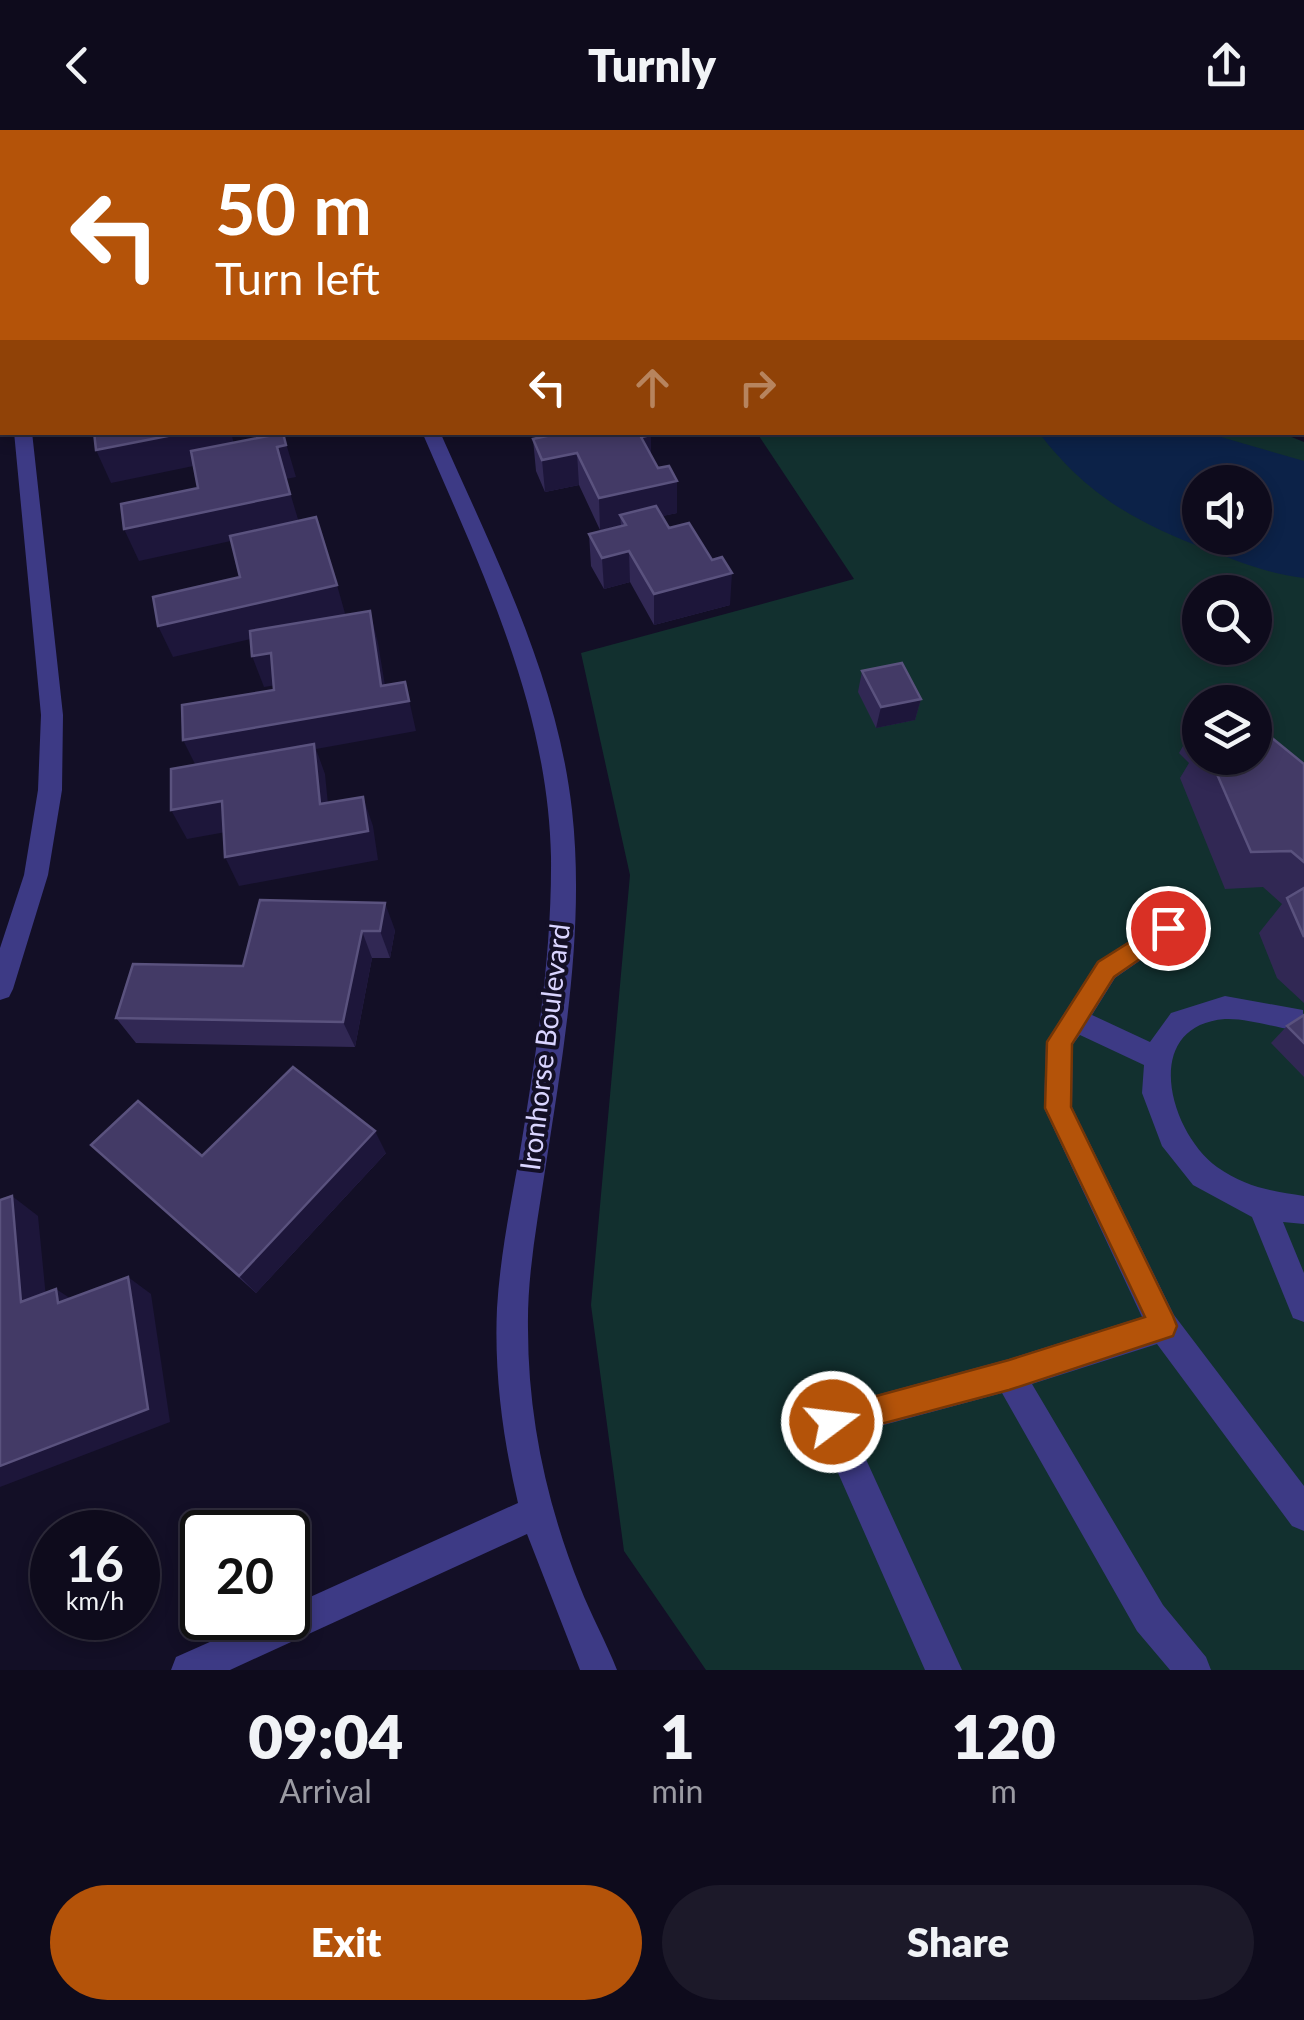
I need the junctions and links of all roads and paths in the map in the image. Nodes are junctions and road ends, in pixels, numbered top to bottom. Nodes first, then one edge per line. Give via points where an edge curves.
1 (23, 435) edge
2 (432, 435) edge
3 (1168, 928) dead end
4 (0, 989) edge
5 (1294, 1018) edge
6 (1074, 1019) junction
7 (1154, 1057) junction
8 (1263, 1204) junction
9 (1304, 1210) edge
10 (1304, 1307) edge
11 (1163, 1326) junction
12 (1009, 1375) junction
13 (535, 1513) junction
14 (1304, 1514) edge
15 (1187, 1668) edge
16 (189, 1670) edge
17 (599, 1670) edge
18 (944, 1670) edge

1 - 4 street via 52,715 50,790 36,876
2 - 13 street, Ironhorse Boulevard via 528,662 560,810 556,1007 518,1247 512,1328 516,1418
3 - 6 street via 1106,970
5 - 7 street via 1256,1007 1192,1014 1169,1032
6 - 7 street
6 - 11 street via 1060,1042 1058,1108
7 - 8 street via 1152,1087 1161,1120 1182,1153 1212,1181
8 - 9 street
8 - 10 street
11 - 12 street
11 - 14 street
12 - 15 street via 1150,1618
12 - 18 street via 832,1422
13 - 16 street
13 - 17 street, Ironhorse Boulevard via 568,1608

